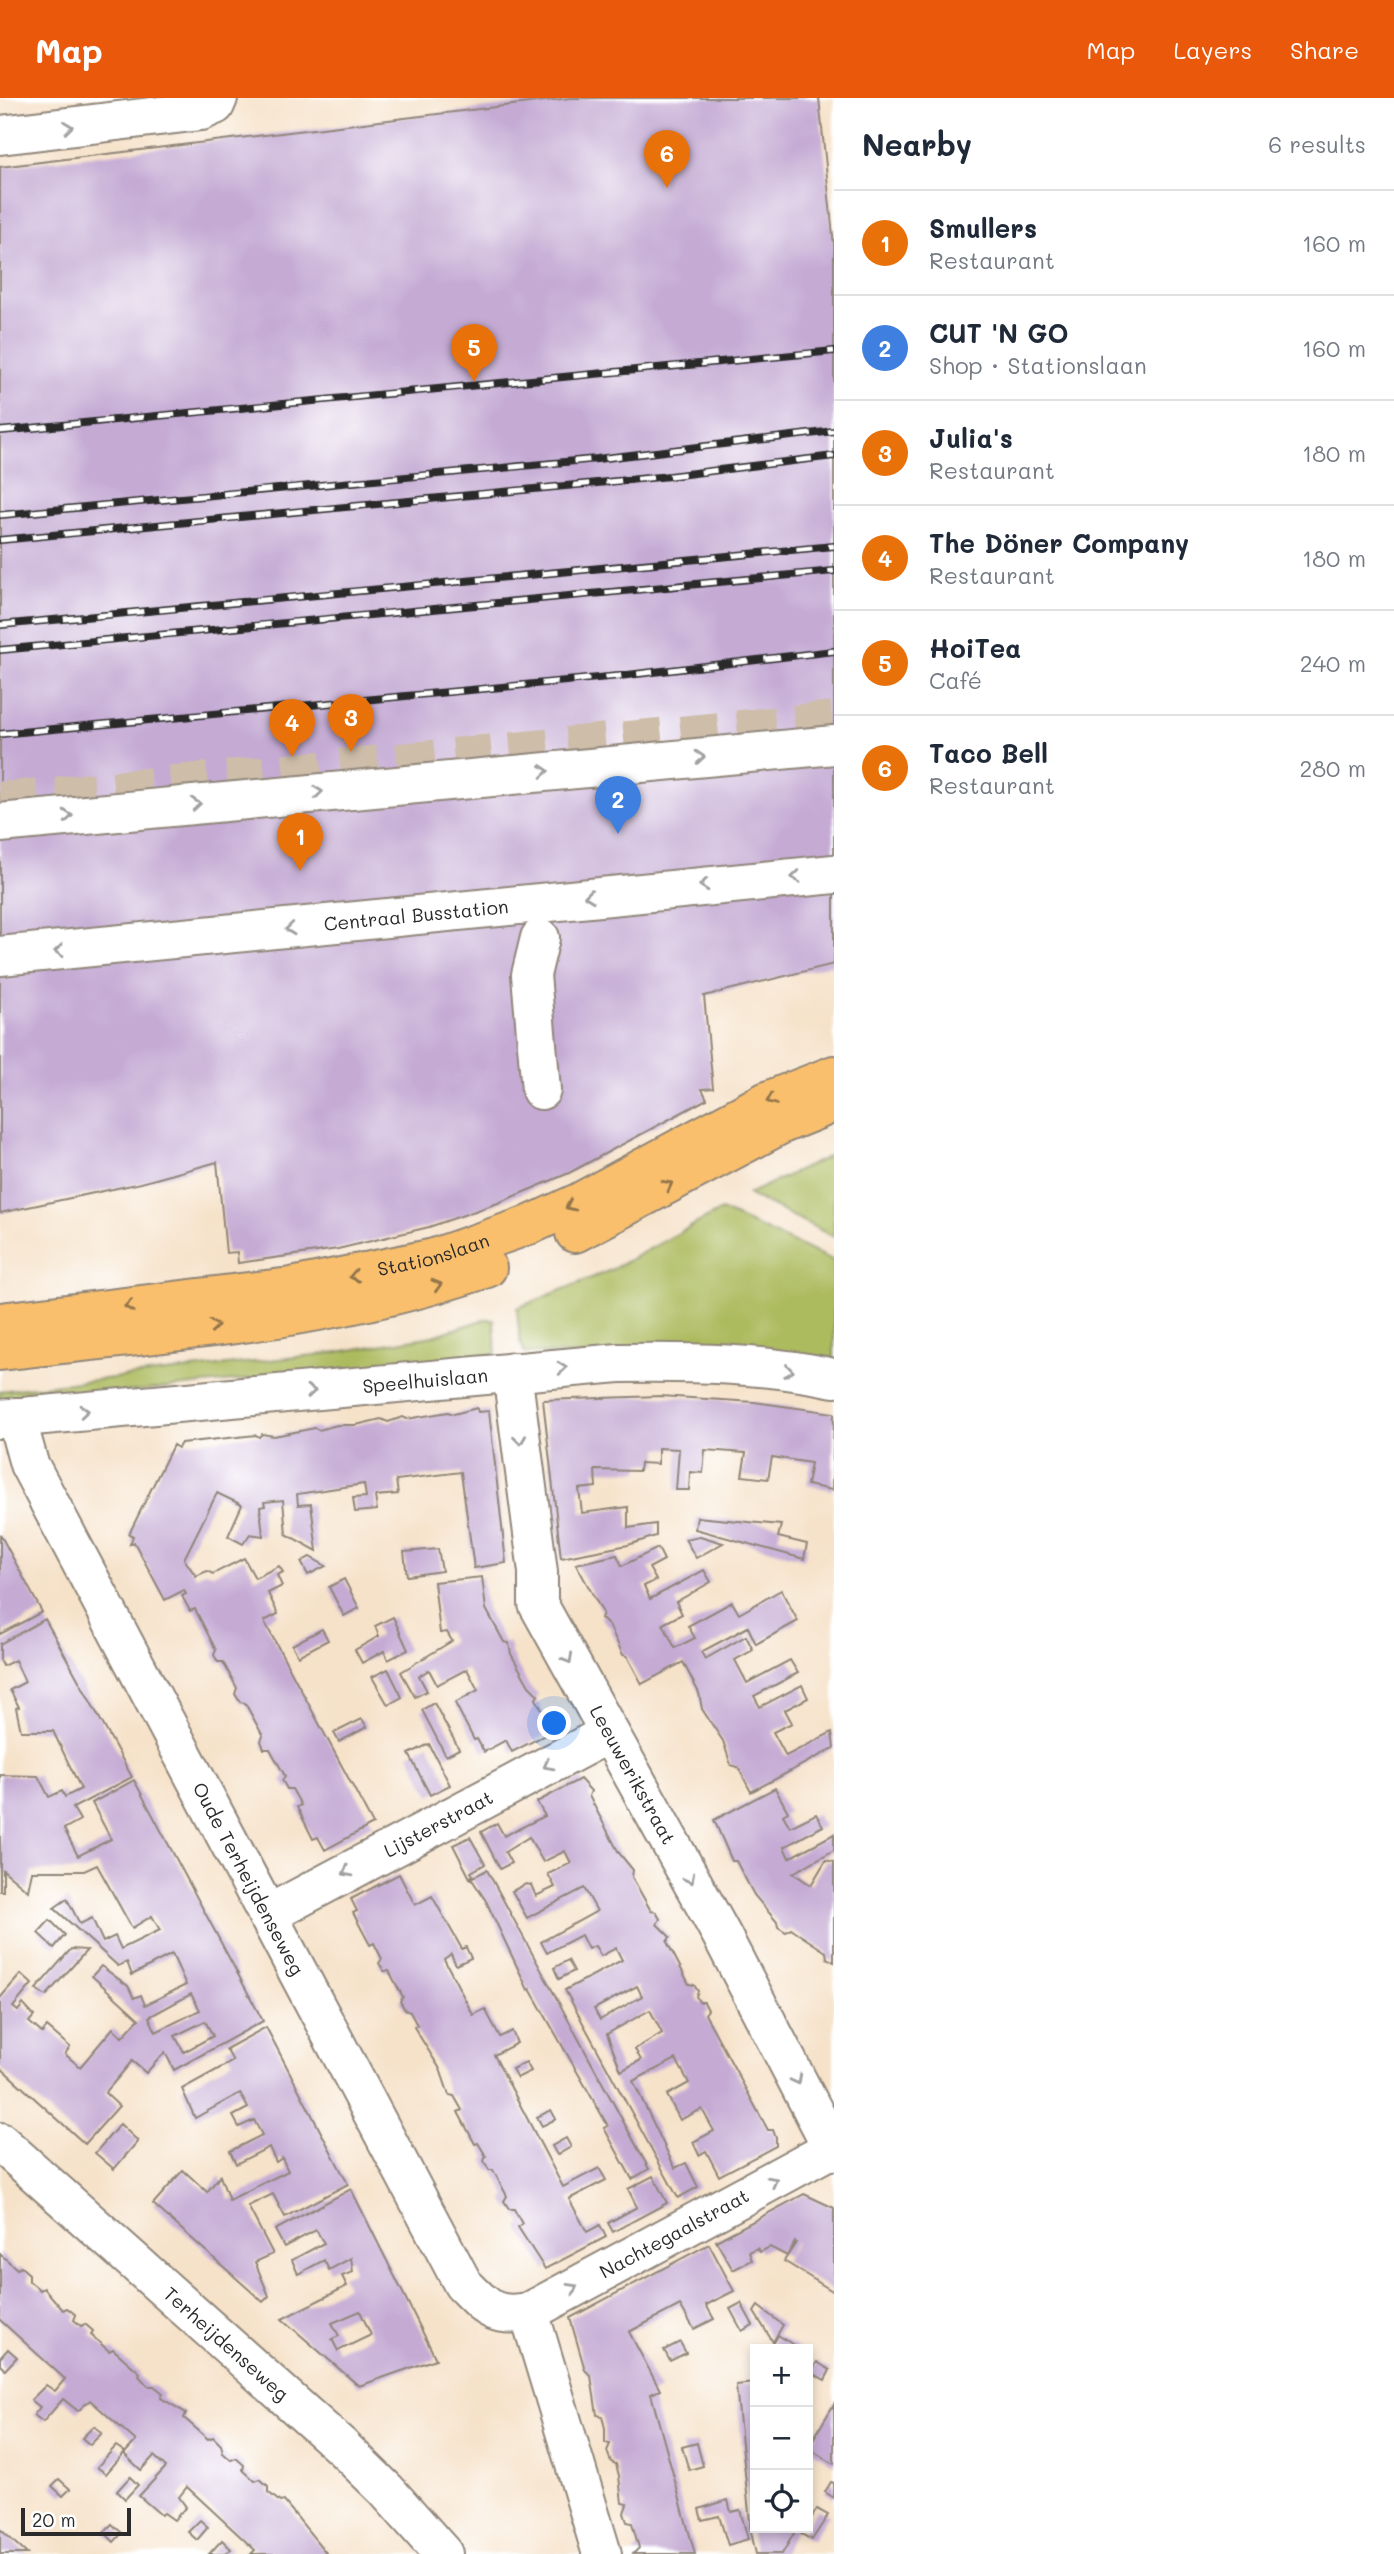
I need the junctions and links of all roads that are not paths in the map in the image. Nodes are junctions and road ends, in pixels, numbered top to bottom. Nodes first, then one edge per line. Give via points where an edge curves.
1 (218, 98) edge
2 (0, 135) edge
3 (834, 745) edge
4 (0, 823) edge
5 (834, 874) edge
6 (529, 951) dead end
7 (0, 956) edge
8 (834, 1074) edge
9 (541, 1090) dead end
10 (834, 1103) edge
11 (0, 1322) edge
12 (0, 1351) edge
13 (512, 1372) junction
14 (834, 1378) edge
15 (8, 1418) edge
16 (608, 1733) junction
17 (267, 1915) junction
18 (0, 2142) edge
19 (833, 2149) edge
20 (520, 2314) junction
21 (443, 2554) edge
22 (602, 2554) edge

2 -> 1 street via 201,111 215,105
4 -> 3 street
5 -> 7 street, Centraal Busstation
6 - 9 street
8 -> 11 main road, Stationslaan via 767,1101 580,1202 435,1258 292,1287
12 -> 10 main road, Stationslaan via 304,1313 440,1284 542,1248 782,1124
13 -> 14 street, Speelhuislaan via 684,1362 756,1366
15 -> 13 street, Speelhuislaan
13 -> 16 street, Leeuwerikstraat via 538,1572 538,1604
15 - 17 street, Oude Terheijdenseweg
16 -> 17 street, Lijsterstraat
16 -> 19 street, Leeuwerikstraat via 721,1934
17 - 20 street, Oude Terheijdenseweg via 463,2284 491,2312
18 - 21 street, Terheijdenseweg via 342,2447
20 -> 19 street, Nachtegaalstraat
20 - 22 street

